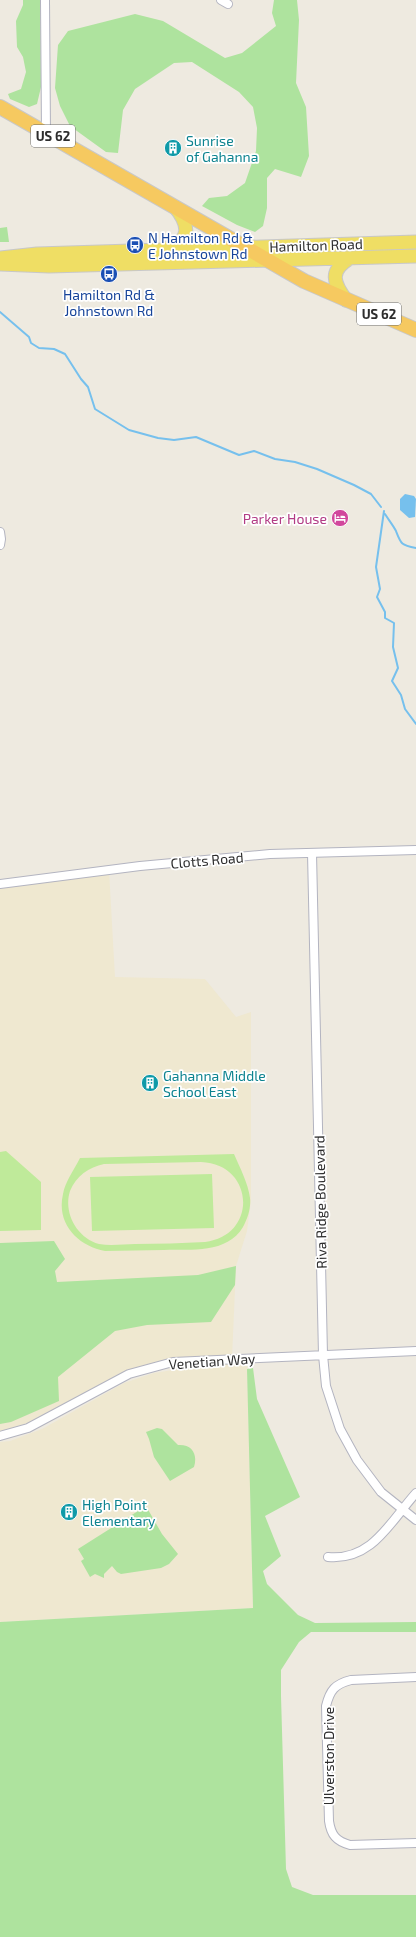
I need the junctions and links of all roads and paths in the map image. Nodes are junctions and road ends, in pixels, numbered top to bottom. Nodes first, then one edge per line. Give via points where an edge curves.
1 (45, 0) edge
2 (0, 107) edge
3 (46, 132) junction
4 (175, 206) junction
5 (416, 242) edge
6 (244, 247) junction
7 (161, 250) junction
8 (416, 256) edge
9 (0, 258) edge
10 (350, 258) junction
11 (266, 260) junction
12 (0, 264) edge
13 (346, 300) junction
14 (416, 330) edge
15 (0, 532) edge
16 (0, 545) edge
17 (416, 850) edge
18 (312, 853) junction
19 (0, 884) edge
20 (416, 1351) edge
21 (323, 1355) junction
22 (0, 1436) edge
23 (416, 1493) edge
24 (402, 1509) junction
25 (416, 1520) edge
26 (328, 1558) dead end
27 (416, 1678) edge
28 (416, 1844) edge

1 - 3 street
2 - 3 highway, US 62
3 - 4 highway, US 62
4 - 6 highway, US 62
4 - 7 main road via 185,223 184,239
5 - 6 main road, Hamilton Road
6 - 7 main road, Hamilton Road
6 - 11 highway, US 62
7 - 9 main road, Hamilton Road via 37,254
8 - 10 main road, Hamilton Road
10 - 11 main road, Hamilton Road
10 - 13 main road via 343,262 335,273 337,288
11 - 12 main road, Hamilton Road via 49,266
11 - 13 highway, US 62
13 - 14 highway, US 62
15 - 16 street
17 - 18 street, Clotts Road
18 - 19 street, Clotts Road via 270,854 140,866
18 - 21 street, Riva Ridge Boulevard
20 - 21 street, Venetian Way
21 - 22 street, Venetian Way via 186,1361 150,1368 129,1374 104,1386 28,1428
21 - 24 street, Riva Ridge Boulevard via 326,1386 340,1429 357,1460 381,1492
23 - 24 street
24 - 25 street, Riva Ridge Boulevard
24 - 26 street via 369,1547 356,1555
27 - 28 street, Ulverston Drive via 351,1680 334,1686 326,1706 329,1821 334,1838 350,1845

